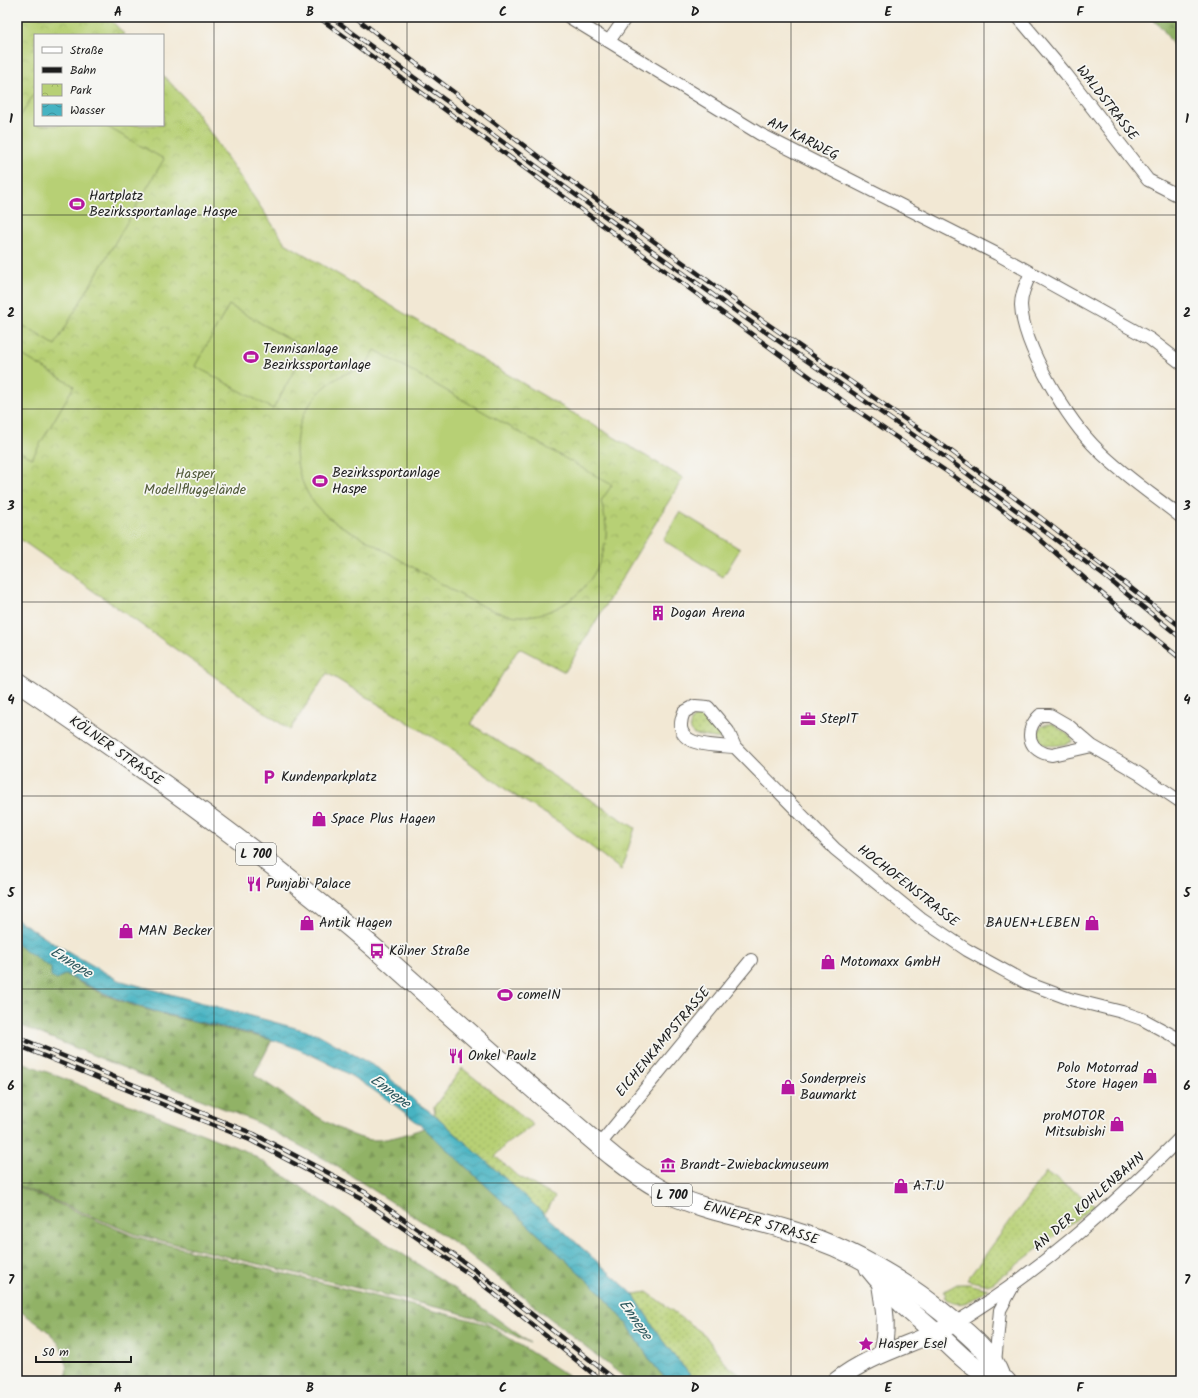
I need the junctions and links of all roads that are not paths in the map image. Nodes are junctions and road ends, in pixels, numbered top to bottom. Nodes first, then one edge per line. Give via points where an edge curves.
1 (569, 17) edge
2 (626, 17) edge
3 (1018, 17) edge
4 (609, 41) junction
5 (1181, 197) edge
6 (1031, 273) junction
7 (1181, 363) edge
8 (1181, 516) edge
9 (17, 682) edge
10 (1092, 746) junction
11 (735, 747) junction
12 (1181, 802) edge
13 (751, 960) dead end
14 (1181, 1040) edge
15 (1181, 1137) edge
16 (600, 1144) junction
17 (864, 1260) junction
18 (880, 1281) junction
19 (1014, 1286) junction
20 (955, 1323) junction
21 (936, 1334) junction
22 (881, 1354) junction
23 (1000, 1373) edge
24 (836, 1381) edge

1 - 4 street, AM KARWEG
2 - 4 street
3 - 5 street, WALDSTRASSE via 1148,180
4 - 6 street, AM KARWEG via 760,134
6 - 7 street, AM KARWEG via 1150,339
6 - 8 street via 1022,300 1025,323 1034,353 1068,415 1098,450
9 - 16 main road, KÖLNER STRASSE / L 700 via 184,799 286,877 377,951 543,1098
10 - 10 street via 1069,726 1050,715 1040,715 1030,726 1033,745 1045,754 1052,755
10 - 12 street
11 - 11 street, HOCHOFENSTRASSE via 728,731 708,707 695,706 684,712 680,726 687,739 694,743
11 - 14 street, HOCHOFENSTRASSE via 835,849 921,919 967,950 1027,983 1070,999 1142,1019
13 - 16 street, EICHENKAMPSTRASSE
15 - 19 street, AN DER KOHLENBAHN via 1081,1232
16 - 17 main road, ENNEPER STRASSE / L 700 via 641,1178 666,1192 830,1244
17 - 18 main road, ENNEPER STRASSE / L 700
17 - 20 main road, ENNEPER STRASSE / L 700 via 901,1281
18 - 21 main road, ENNEPER STRASSE / L 700
18 - 22 main road via 887,1322
19 - 20 street, AN DER KOHLENBAHN
19 - 23 street, AN DER KOHLENBAHN via 1000,1310
20 - 21 main road
20 - 23 main road, ENNEPER STRASSE / L 700
21 - 22 main road
21 - 23 main road, ENNEPER STRASSE / L 700 via 985,1374
22 - 24 main road

